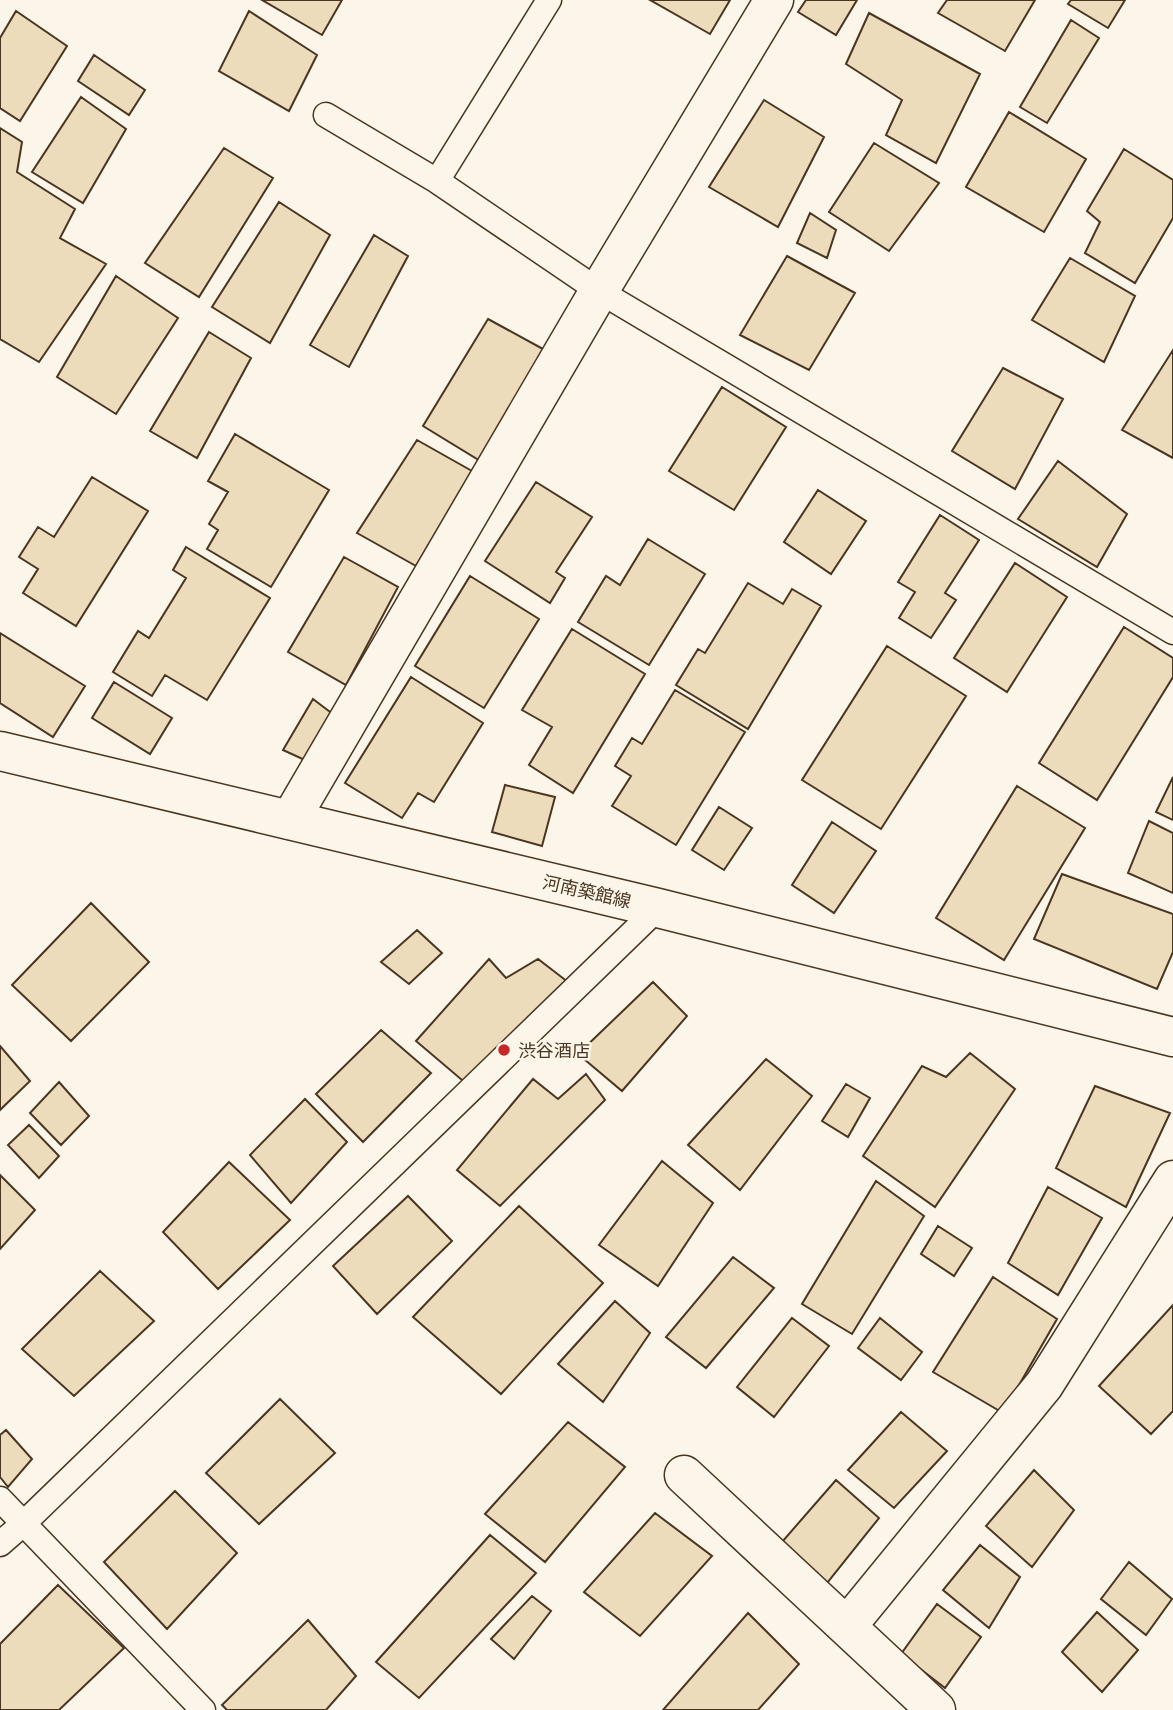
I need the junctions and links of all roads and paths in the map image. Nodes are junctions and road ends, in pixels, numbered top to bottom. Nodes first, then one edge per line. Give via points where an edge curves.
1 (549, 0) edge
2 (774, 0) edge
3 (326, 115) dead end
4 (437, 181) junction
5 (599, 291) junction
6 (1173, 632) edge
7 (0, 751) edge
8 (290, 820) junction
9 (659, 908) junction
10 (1173, 1037) edge
11 (1173, 1180) edge
12 (684, 1475) dead end
13 (0, 1499) edge
14 (23, 1524) junction
15 (0, 1544) edge
16 (847, 1626) junction
17 (203, 1710) edge
18 (936, 1710) edge

1 - 4 lane
2 - 5 street
3 - 4 lane
4 - 5 lane
5 - 6 lane
5 - 8 street
7 - 8 street, 河南築館線
8 - 9 street, 河南築館線
9 - 10 street, 河南築館線
9 - 14 lane
11 - 16 street via 1044,1385
12 - 16 street
13 - 14 lane
14 - 15 lane
14 - 17 lane
16 - 18 street

